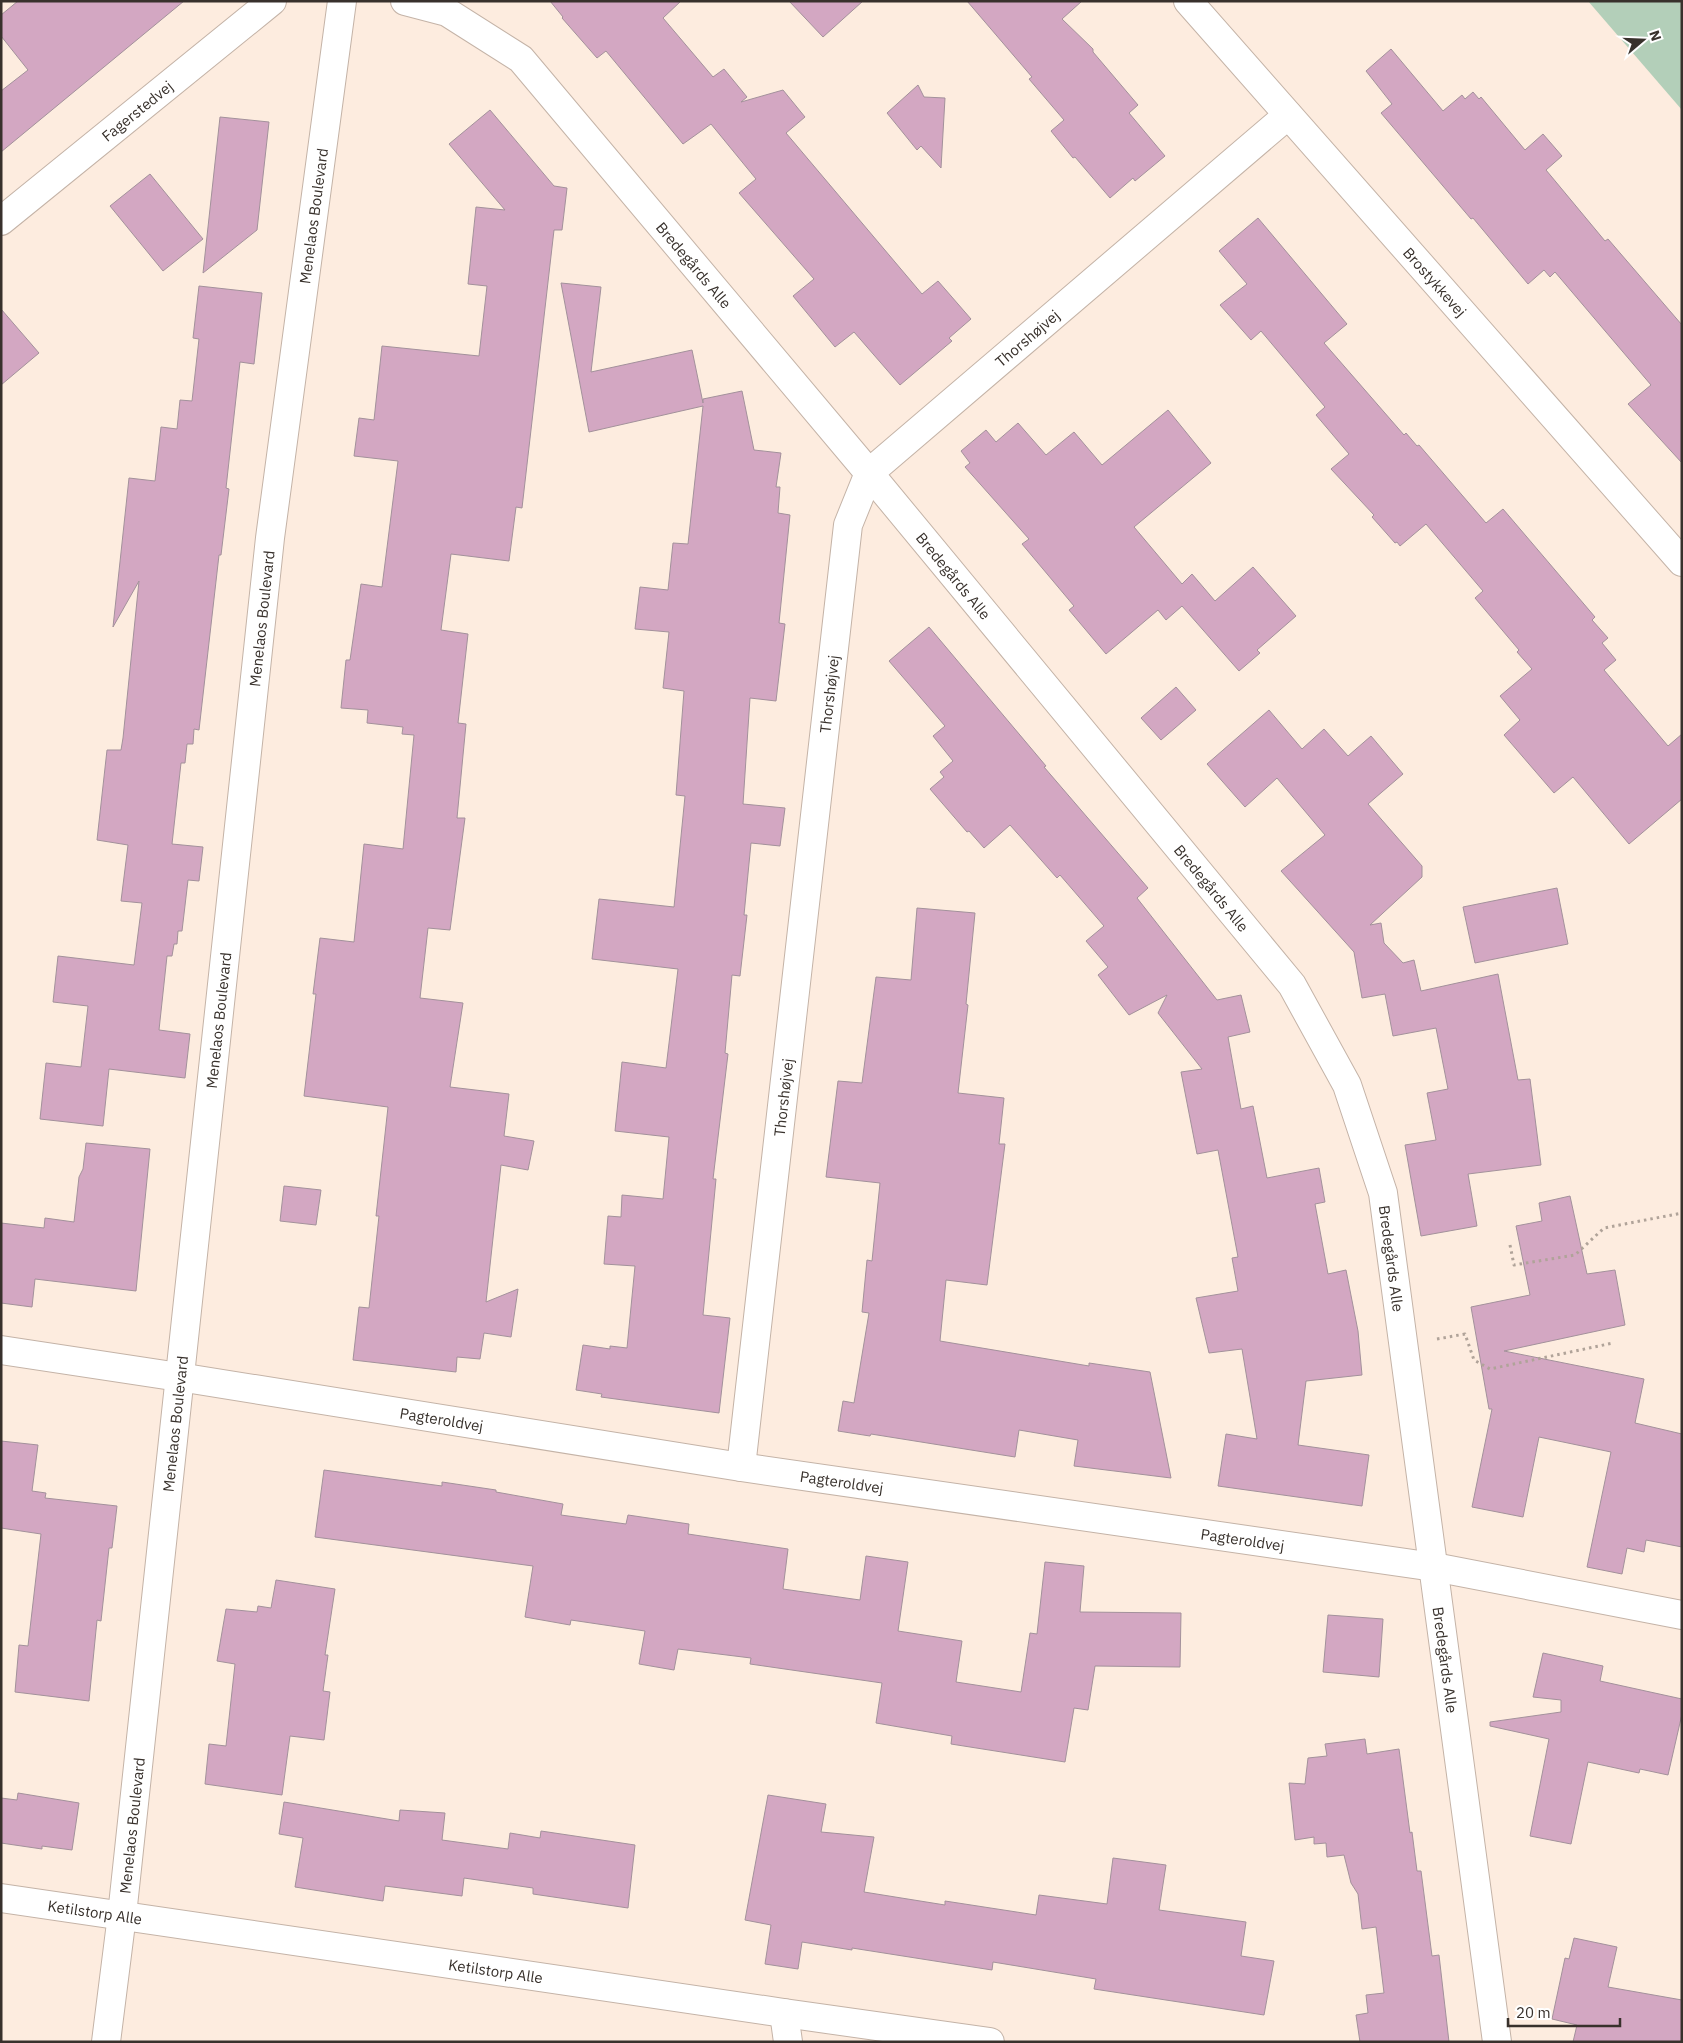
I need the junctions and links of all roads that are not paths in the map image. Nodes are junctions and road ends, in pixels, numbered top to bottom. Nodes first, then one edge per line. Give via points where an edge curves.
1 (272, 1) edge
2 (342, 1) edge
3 (405, 1) edge
4 (1188, 1) edge
5 (1288, 115) junction
6 (1, 222) edge
7 (869, 473) junction
8 (1682, 562) edge
9 (1, 1350) edge
10 (179, 1377) junction
11 (741, 1467) junction
12 (1434, 1566) junction
13 (1682, 1614) edge
14 (1, 1898) edge
15 (122, 1915) junction
16 (784, 2014) junction
17 (106, 2042) edge
18 (788, 2042) edge
19 (990, 2042) edge
20 (1497, 2042) edge

1 - 6 street, Fagerstedvej
2 - 10 street, Menelaos Boulevard via 270,538
3 - 7 street, Bredegårds Alle via 447,12 521,59
4 - 5 street, Brostykkevej
5 - 7 street, Thorshøjvej
5 - 8 street, Brostykkevej
7 - 11 street, Thorshøjvej via 848,525
7 - 12 street, Bredegårds Alle via 1292,985 1347,1085 1383,1193
9 - 10 street, Pagteroldvej
10 - 11 street, Pagteroldvej
10 - 15 street, Menelaos Boulevard
11 - 12 street, Pagteroldvej
12 - 13 street, Pagteroldvej
12 - 20 street, Bredegårds Alle
14 - 15 street, Ketilstorp Alle
15 - 16 street, Ketilstorp Alle
15 - 17 street, Menelaos Boulevard
16 - 18 street
16 - 19 street, Ketilstorp Alle

